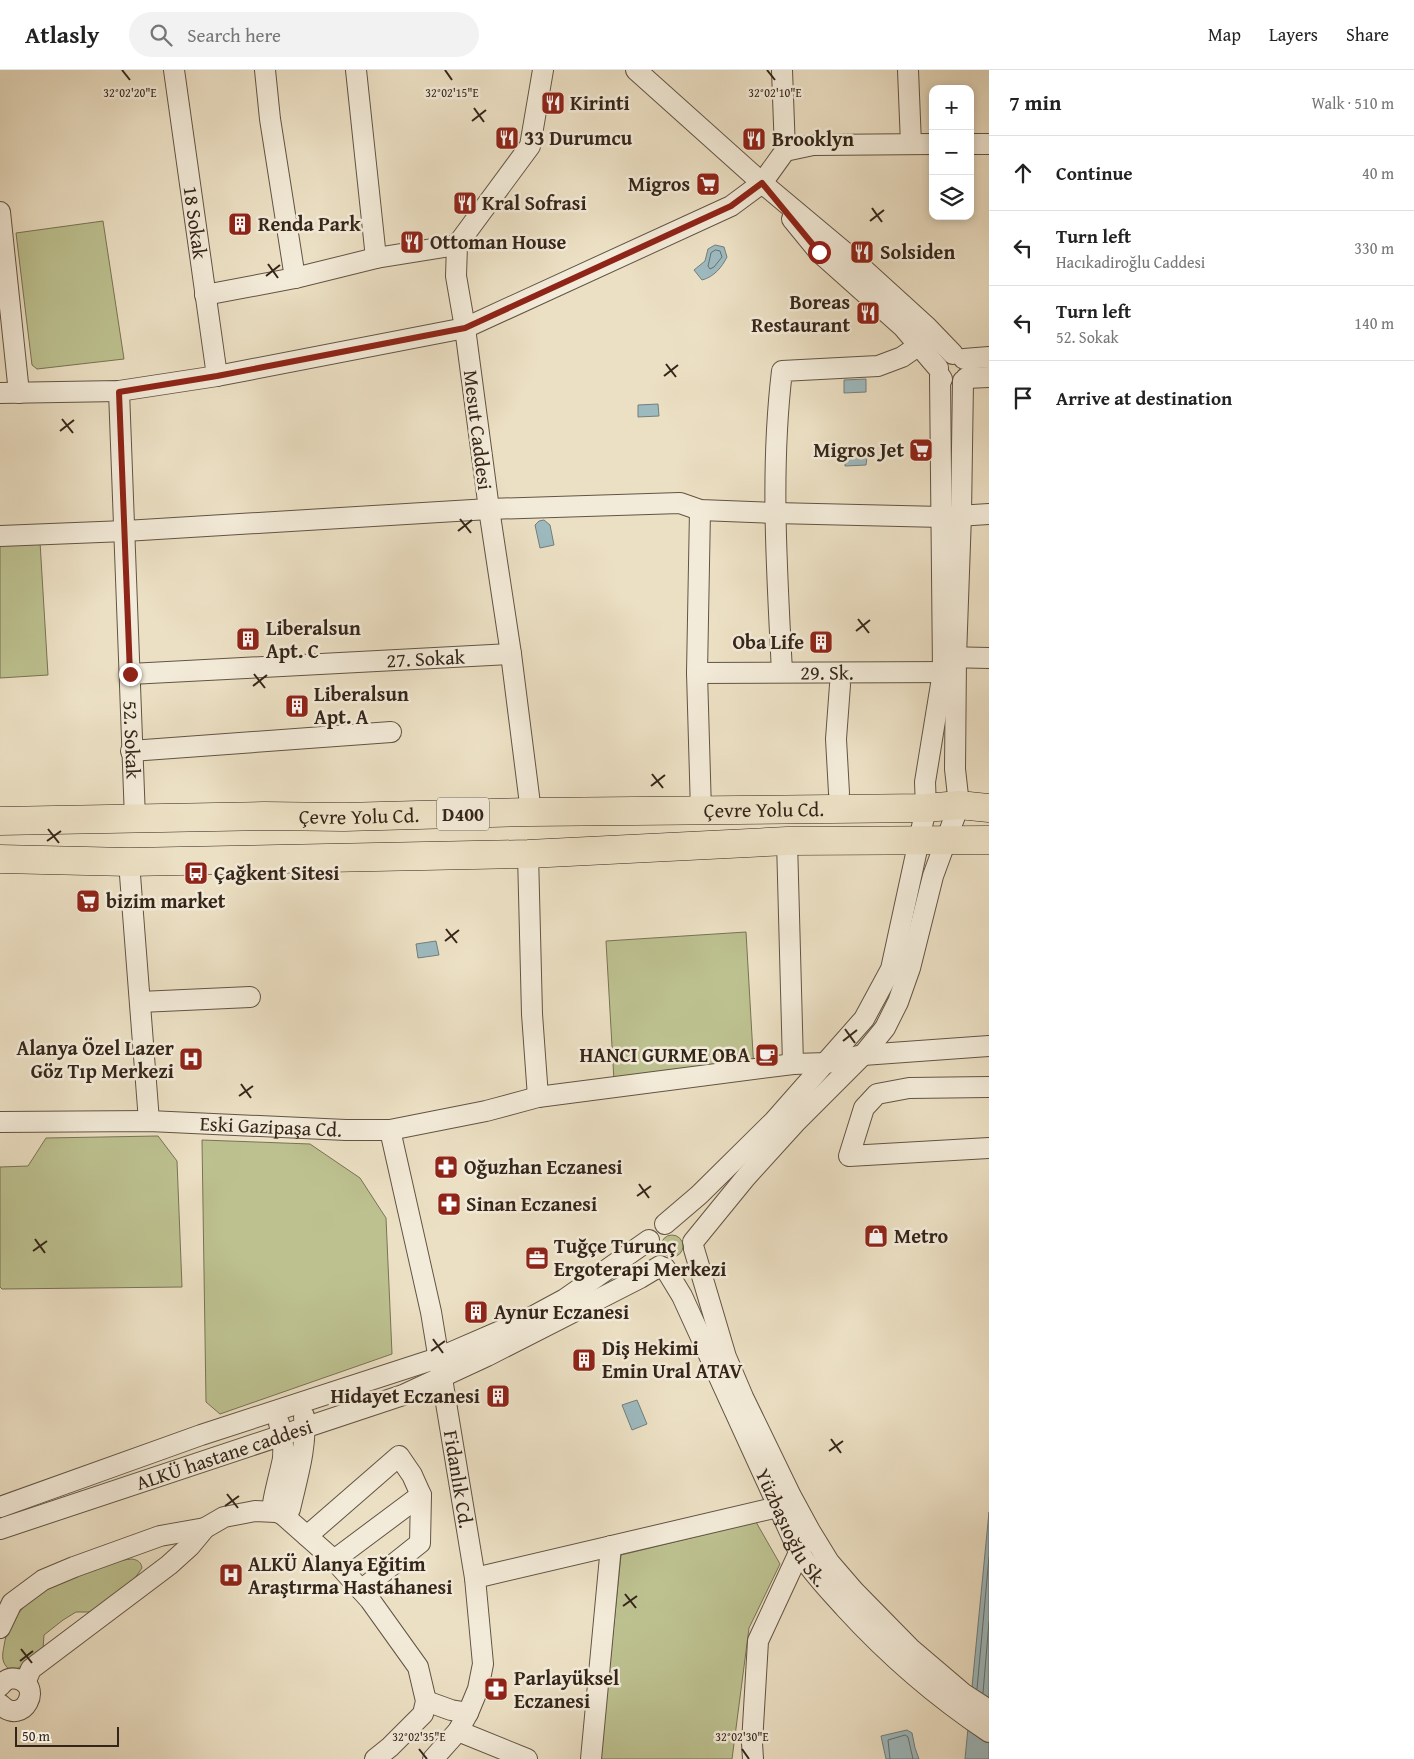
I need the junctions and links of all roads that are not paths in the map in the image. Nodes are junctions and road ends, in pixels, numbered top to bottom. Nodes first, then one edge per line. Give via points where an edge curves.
1 (174, 70) edge
2 (265, 70) edge
3 (356, 70) edge
4 (543, 70) edge
5 (636, 70) edge
6 (782, 70) edge
7 (908, 70) edge
8 (911, 144) junction
9 (929, 144) edge
10 (974, 144) edge
11 (989, 144) edge
12 (785, 151) junction
13 (762, 183) junction
14 (1, 224) edge
15 (458, 245) junction
16 (376, 258) junction
17 (295, 278) junction
18 (205, 295) junction
19 (465, 328) junction
20 (918, 346) junction
21 (989, 357) edge
22 (962, 368) junction
23 (940, 374) junction
24 (217, 376) junction
25 (989, 377) edge
26 (119, 392) junction
27 (9, 393) edge
28 (489, 509) junction
29 (700, 510) junction
30 (775, 513) junction
31 (989, 514) edge
32 (952, 516) junction
33 (125, 531) junction
34 (0, 536) edge
35 (511, 654) junction
36 (989, 658) edge
37 (949, 665) junction
38 (782, 672) junction
39 (697, 673) junction
40 (130, 674) junction
41 (840, 685) dead end
42 (391, 732) dead end
43 (132, 751) junction
44 (839, 793) dead end
45 (926, 808) junction
46 (989, 808) edge
47 (701, 811) junction
48 (531, 812) junction
49 (135, 819) junction
50 (0, 821) edge
51 (989, 821) edge
52 (944, 827) junction
53 (989, 840) edge
54 (787, 841) junction
55 (528, 854) junction
56 (0, 859) edge
57 (129, 862) junction
58 (250, 997) dead end
59 (140, 1002) junction
60 (989, 1046) edge
61 (862, 1056) junction
62 (827, 1063) junction
63 (793, 1064) junction
64 (989, 1087) edge
65 (538, 1097) junction
66 (149, 1121) junction
67 (0, 1122) edge
68 (390, 1130) junction
69 (989, 1148) edge
70 (665, 1224) junction
71 (649, 1240) junction
72 (694, 1245) junction
73 (662, 1267) junction
74 (438, 1358) junction
75 (442, 1378) junction
76 (303, 1401) junction
77 (275, 1412) junction
78 (306, 1428) junction
79 (282, 1435) junction
80 (422, 1495) junction
81 (785, 1502) junction
82 (0, 1507) edge
83 (279, 1513) junction
84 (205, 1528) junction
85 (0, 1529) edge
86 (810, 1532) junction
87 (160, 1536) junction
88 (307, 1536) junction
89 (611, 1546) junction
90 (799, 1552) junction
91 (334, 1560) junction
92 (169, 1565) junction
93 (475, 1578) junction
94 (361, 1590) junction
95 (0, 1628) edge
96 (2, 1679) edge
97 (25, 1683) junction
98 (426, 1700) junction
99 (960, 1702) junction
100 (0, 1704) edge
101 (989, 1710) edge
102 (468, 1713) junction
103 (458, 1731) junction
104 (989, 1732) edge
105 (375, 1759) edge
106 (433, 1759) edge
107 (527, 1759) edge
108 (591, 1759) edge
109 (753, 1759) edge

1 - 18 street, 18 Sokak
2 - 17 street
3 - 16 street
4 - 15 street via 530,146
5 - 13 street
6 - 12 street
7 - 8 street
8 - 9 street
8 - 12 street via 813,145
10 - 11 street
12 - 13 street
13 - 19 street via 731,206
13 - 20 street via 819,252 904,327
13 - 22 street via 848,254 927,326
14 - 27 street
15 - 16 street
15 - 19 street, Mesut Caddesi via 456,276
16 - 17 street
17 - 18 street
18 - 24 street, 18 Sokak
19 - 24 street
19 - 28 street, Mesut Caddesi
20 - 23 street
20 - 30 street via 902,358 878,366 782,371
21 - 22 street
22 - 23 street via 954,385 946,382
22 - 23 street via 949,355 942,360
22 - 25 street
22 - 32 street
23 - 32 street
24 - 26 street
26 - 27 street
26 - 33 street, 52. Sokak
28 - 29 street via 680,503
28 - 33 street
28 - 35 street, Mesut Caddesi
29 - 30 street
29 - 39 street
30 - 32 street
30 - 38 street
31 - 32 street
32 - 37 street
33 - 34 street
33 - 40 street, 52. Sokak
35 - 40 street, 27. Sokak
35 - 48 street, Mesut Caddesi
36 - 37 street, 29. Sk.
37 - 38 street, 29. Sk.
37 - 45 street via 925,782
37 - 52 street via 955,769
38 - 39 street, 29. Sk.
39 - 47 street
40 - 43 street, 52. Sokak
41 - 44 street via 836,739
42 - 43 street
43 - 49 street, 52. Sokak
45 - 47 highway, Çevre Yolu Cd. / D400
45 - 52 highway, D400
46 - 52 highway, D400
47 - 48 highway, Çevre Yolu Cd. / D400
48 - 49 highway, Çevre Yolu Cd. / D400
49 - 50 highway, Çevre Yolu Cd. / D400
51 - 52 street
52 - 53 highway, D400
52 - 54 highway, Çevre Yolu Cd. / D400
52 - 61 street via 910,968 898,1002 886,1028
52 - 62 street via 891,969 864,1019
54 - 55 highway, Çevre Yolu Cd. / D400
54 - 63 street
55 - 57 highway, Çevre Yolu Cd. / D400
55 - 65 street via 532,1014
56 - 57 highway, Çevre Yolu Cd. / D400
57 - 59 street
58 - 59 street
59 - 66 street
60 - 61 street, Eski Gazipaşa Cd.
61 - 62 street, Eski Gazipaşa Cd.
61 - 72 street via 746,1177
62 - 63 street, Eski Gazipaşa Cd.
62 - 70 street via 774,1121
63 - 65 street, Eski Gazipaşa Cd.
64 - 69 street via 909,1088 877,1094 864,1108 849,1156
65 - 68 street, Eski Gazipaşa Cd.
66 - 67 street, Eski Gazipaşa Cd.
66 - 68 street, Eski Gazipaşa Cd.
68 - 74 street, Fidanlık Cd. via 431,1312
70 - 71 street
70 - 72 street via 680,1225 691,1235
71 - 73 street via 650,1255
71 - 74 street via 566,1300
72 - 73 street via 690,1260 681,1267
72 - 81 street, Yüzbaşıoğlu Sk. via 726,1357
73 - 75 street, ALKÜ hastane caddesi
73 - 81 street, Yüzbaşıoğlu Sk. via 682,1296
74 - 75 street, Fidanlık Cd.
74 - 76 street
75 - 78 street, ALKÜ hastane caddesi
75 - 93 street, Fidanlık Cd.
76 - 77 street
76 - 78 street
77 - 79 street
77 - 82 street
78 - 79 street, ALKÜ hastane caddesi
78 - 83 street via 290,1508
79 - 83 street via 283,1457 272,1502 272,1508
79 - 85 street, ALKÜ hastane caddesi
80 - 88 street via 399,1456
80 - 91 street
80 - 94 street via 420,1544
81 - 86 street, Yüzbaşıoğlu Sk.
81 - 89 street
81 - 90 street, Yüzbaşıoğlu Sk.
83 - 84 street via 255,1512 224,1517
83 - 88 street
84 - 87 street
84 - 92 street
86 - 90 street
86 - 99 street, Yüzbaşıoğlu Sk. via 828,1562 854,1592
87 - 92 street via 151,1545 153,1554 159,1562
87 - 95 street via 43,1580 12,1603
88 - 91 street
89 - 93 street
89 - 108 street
90 - 99 street, Yüzbaşıoğlu Sk. via 810,1570 873,1638 917,1679
90 - 109 street via 758,1641
91 - 94 street
92 - 97 street via 31,1670
93 - 102 street, Fidanlık Cd. via 483,1664 478,1689
94 - 98 street via 418,1667
96 - 97 street via 16,1678
97 - 100 street via 30,1693 24,1707 14,1711
98 - 102 street
98 - 105 street via 423,1714
99 - 101 street, Yüzbaşıoğlu Sk.
99 - 104 street, Yüzbaşıoğlu Sk.
102 - 103 street, Fidanlık Cd.
103 - 106 street, Fidanlık Cd.
103 - 107 street

